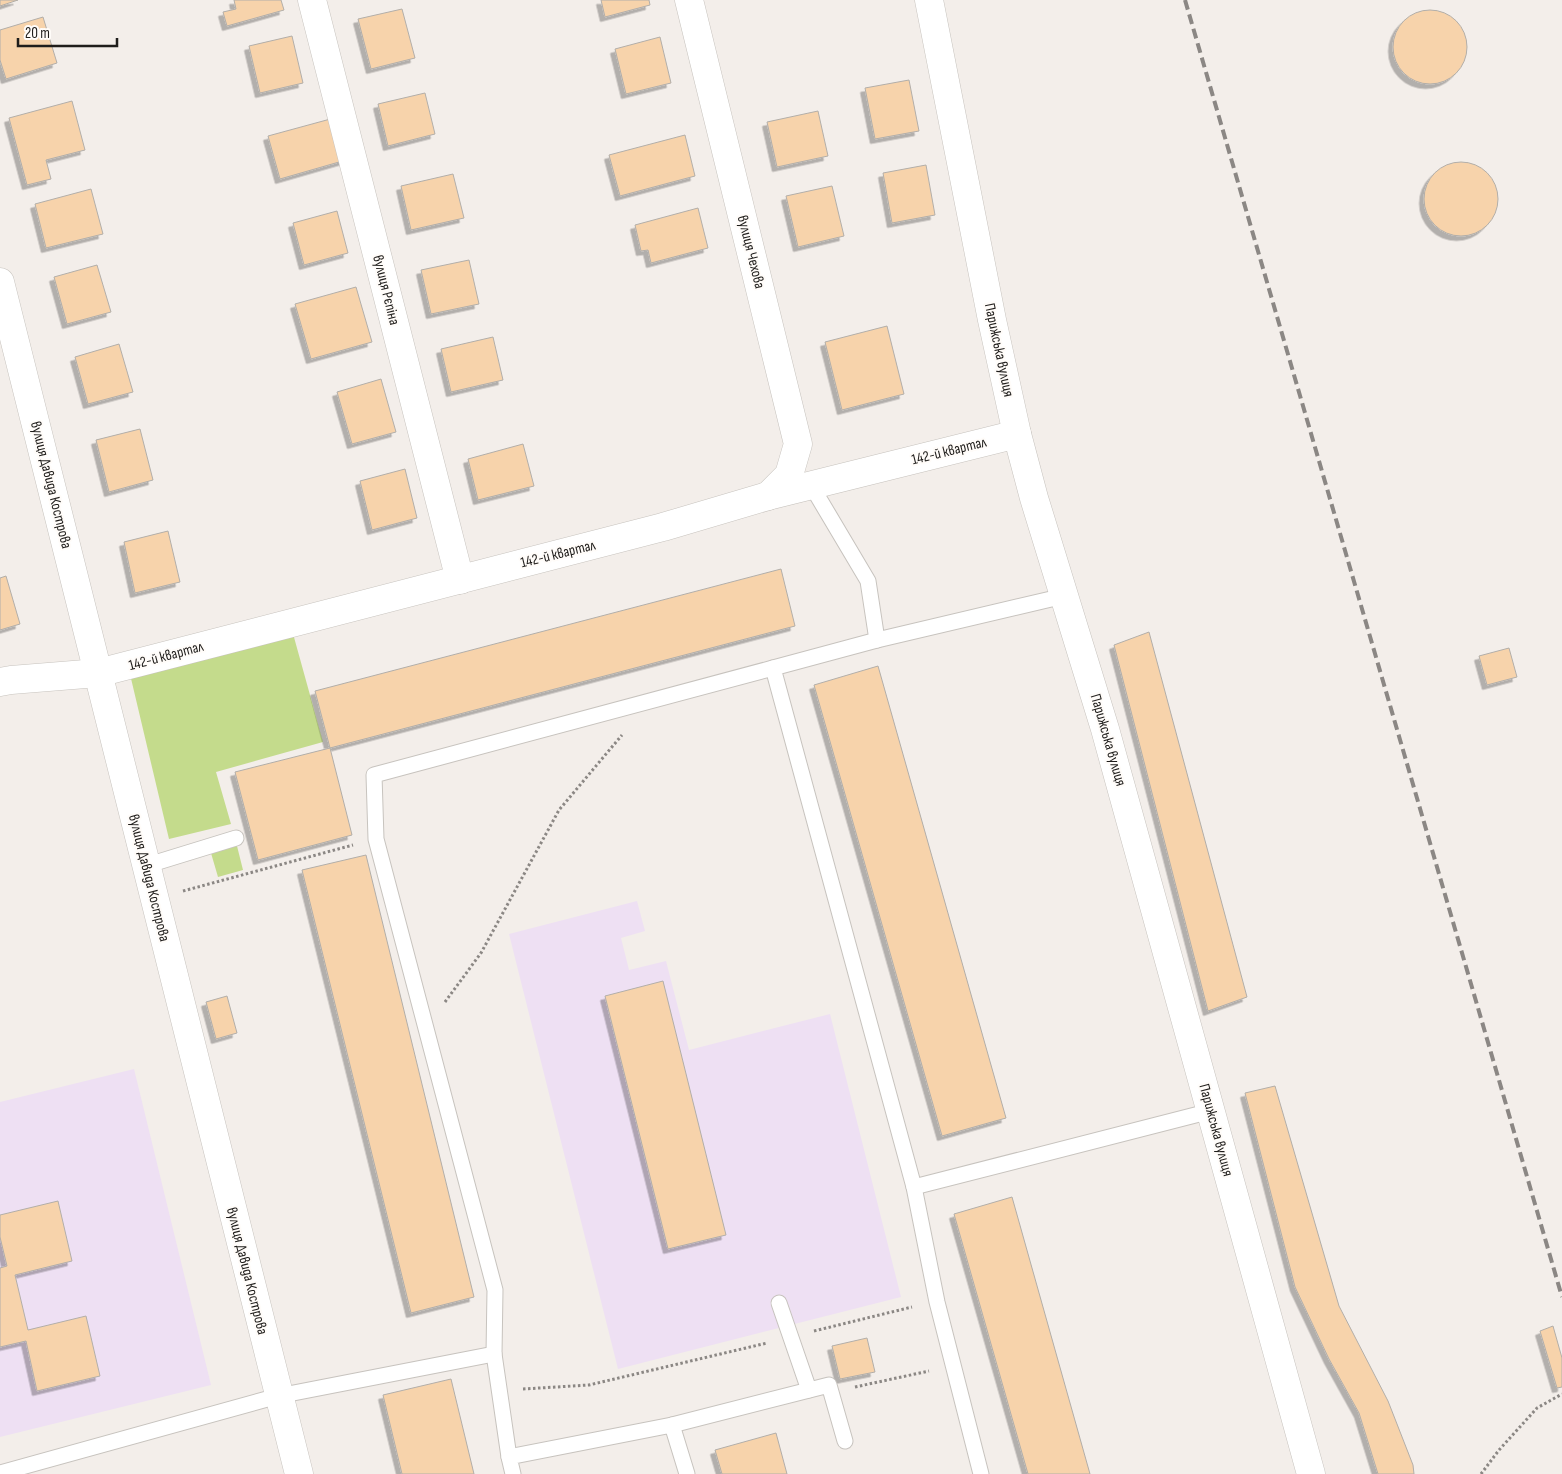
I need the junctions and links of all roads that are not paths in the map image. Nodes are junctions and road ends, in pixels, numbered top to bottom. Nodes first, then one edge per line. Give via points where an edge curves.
1 (312, 0) edge
2 (689, 0) edge
3 (928, 0) edge
4 (0, 282) edge
5 (1017, 434) junction
6 (811, 485) junction
7 (768, 496) junction
8 (460, 580) junction
9 (1064, 596) junction
10 (877, 640) junction
11 (773, 668) junction
12 (98, 673) junction
13 (0, 682) edge
14 (236, 838) dead end
15 (146, 866) junction
16 (1211, 1111) junction
17 (914, 1187) junction
18 (779, 1303) dead end
19 (494, 1354) junction
20 (809, 1390) junction
21 (278, 1396) junction
22 (672, 1426) junction
23 (845, 1441) dead end
24 (509, 1457) junction
25 (0, 1473) edge
26 (299, 1474) edge
27 (513, 1474) edge
28 (687, 1474) edge
29 (981, 1474) edge
30 (1311, 1474) edge

1 - 8 street, вулиця Рєпіна
2 - 7 street, вулиця Чехова via 798,444 789,475
3 - 5 street, Парижська вулиця
4 - 12 street, вулиця Давида Кострова
5 - 6 street, 142-й квартал
5 - 9 street, Парижська вулиця
6 - 7 street, 142-й квартал
6 - 10 lane via 868,581
7 - 8 street, 142-й квартал
8 - 12 street, 142-й квартал
9 - 10 lane
9 - 16 street, Парижська вулиця via 1105,728
10 - 11 lane
11 - 17 lane
11 - 19 lane via 374,775 376,839 495,1290
12 - 13 street, 142-й квартал
12 - 15 street, вулиця Давида Кострова
14 - 15 lane
15 - 21 street, вулиця Давида Кострова
16 - 17 lane
16 - 30 street, Парижська вулиця
17 - 29 lane via 936,1302
18 - 20 lane
19 - 21 lane
19 - 24 lane
20 - 22 lane
20 - 23 lane via 829,1385
21 - 25 lane
21 - 26 street, вулиця Давида Кострова
22 - 24 lane
22 - 28 lane
24 - 27 lane

